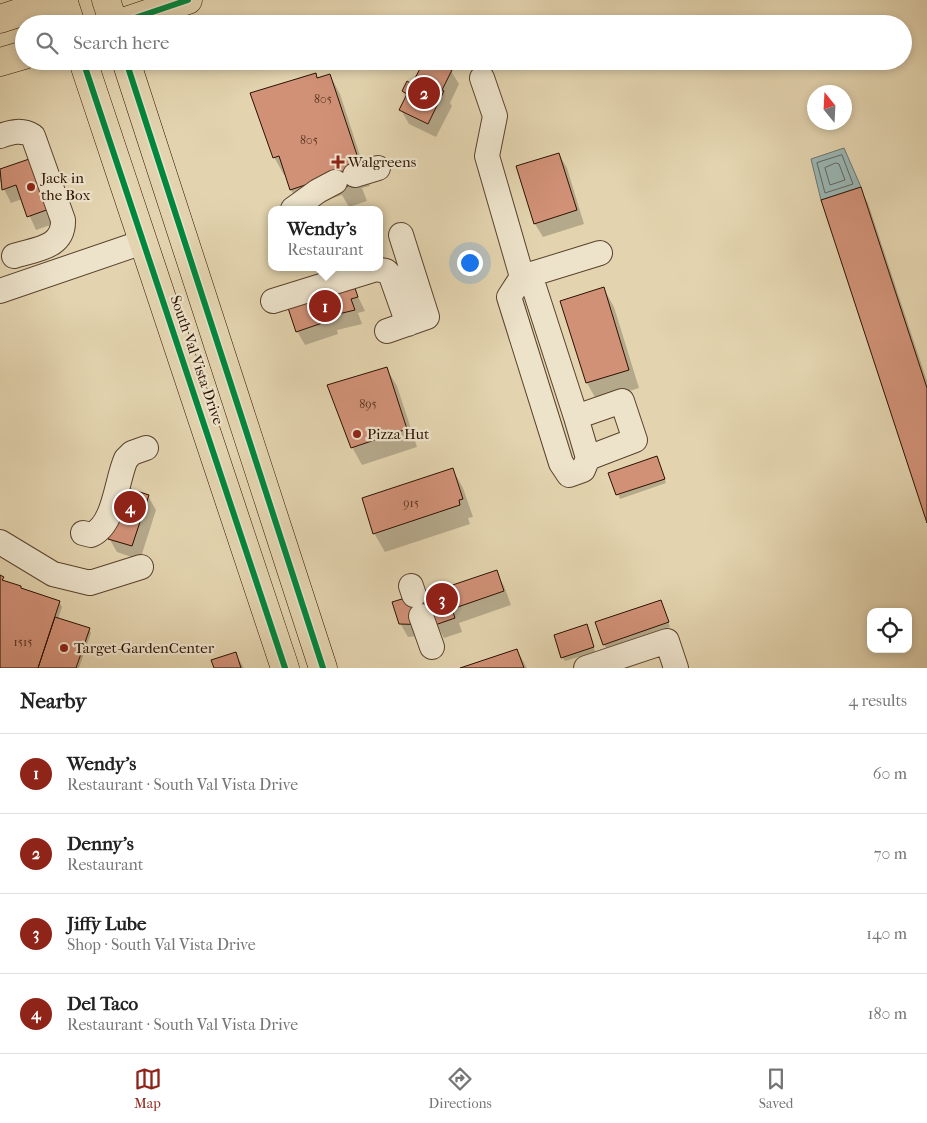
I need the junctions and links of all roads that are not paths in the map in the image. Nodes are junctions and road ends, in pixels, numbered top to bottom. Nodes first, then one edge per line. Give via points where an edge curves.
1 (58, 0) edge
2 (63, 0) edge
3 (106, 0) edge
4 (188, 0) edge
5 (68, 15) edge
6 (112, 15) edge
7 (142, 15) edge
8 (0, 19) edge
9 (15, 58) edge
10 (0, 62) edge
11 (86, 70) edge
12 (129, 70) edge
13 (482, 78) dead end
14 (0, 136) edge
15 (378, 168) dead end
16 (296, 206) edge
17 (401, 235) dead end
18 (143, 242) junction
19 (600, 253) dead end
20 (14, 256) dead end
21 (383, 270) edge
22 (370, 271) edge
23 (522, 278) junction
24 (0, 291) edge
25 (273, 301) dead end
26 (576, 417) junction
27 (146, 448) dead end
28 (588, 458) junction
29 (274, 518) junction
30 (240, 528) junction
31 (83, 533) dead end
32 (0, 542) edge
33 (141, 567) dead end
34 (415, 599) dead end
35 (432, 647) dead end
36 (285, 668) edge
37 (322, 668) edge
38 (586, 668) edge
39 (676, 668) edge

1 - 8 main road
2 - 5 main road
3 - 6 main road
4 - 7 main road
9 - 10 main road
11 - 18 main road, South Val Vista Drive
12 - 29 main road, South Val Vista Drive
13 - 23 lane via 495,116 487,156
14 - 20 lane via 16,131 33,136 63,220 60,238
15 - 16 lane via 318,191
17 - 21 lane via 428,317 397,327 391,276
18 - 24 lane
18 - 30 main road, South Val Vista Drive
19 - 23 lane
22 - 25 lane
23 - 26 lane via 534,286
23 - 28 lane via 508,297 561,463 569,475 583,470
26 - 28 lane
26 - 28 lane via 622,401 635,440
27 - 31 lane via 126,459 108,516 100,530 91,535
29 - 30 main road
29 - 37 main road, South Val Vista Drive
30 - 36 main road, South Val Vista Drive
32 - 33 lane via 53,574 90,583
34 - 35 lane
38 - 39 lane via 667,642

